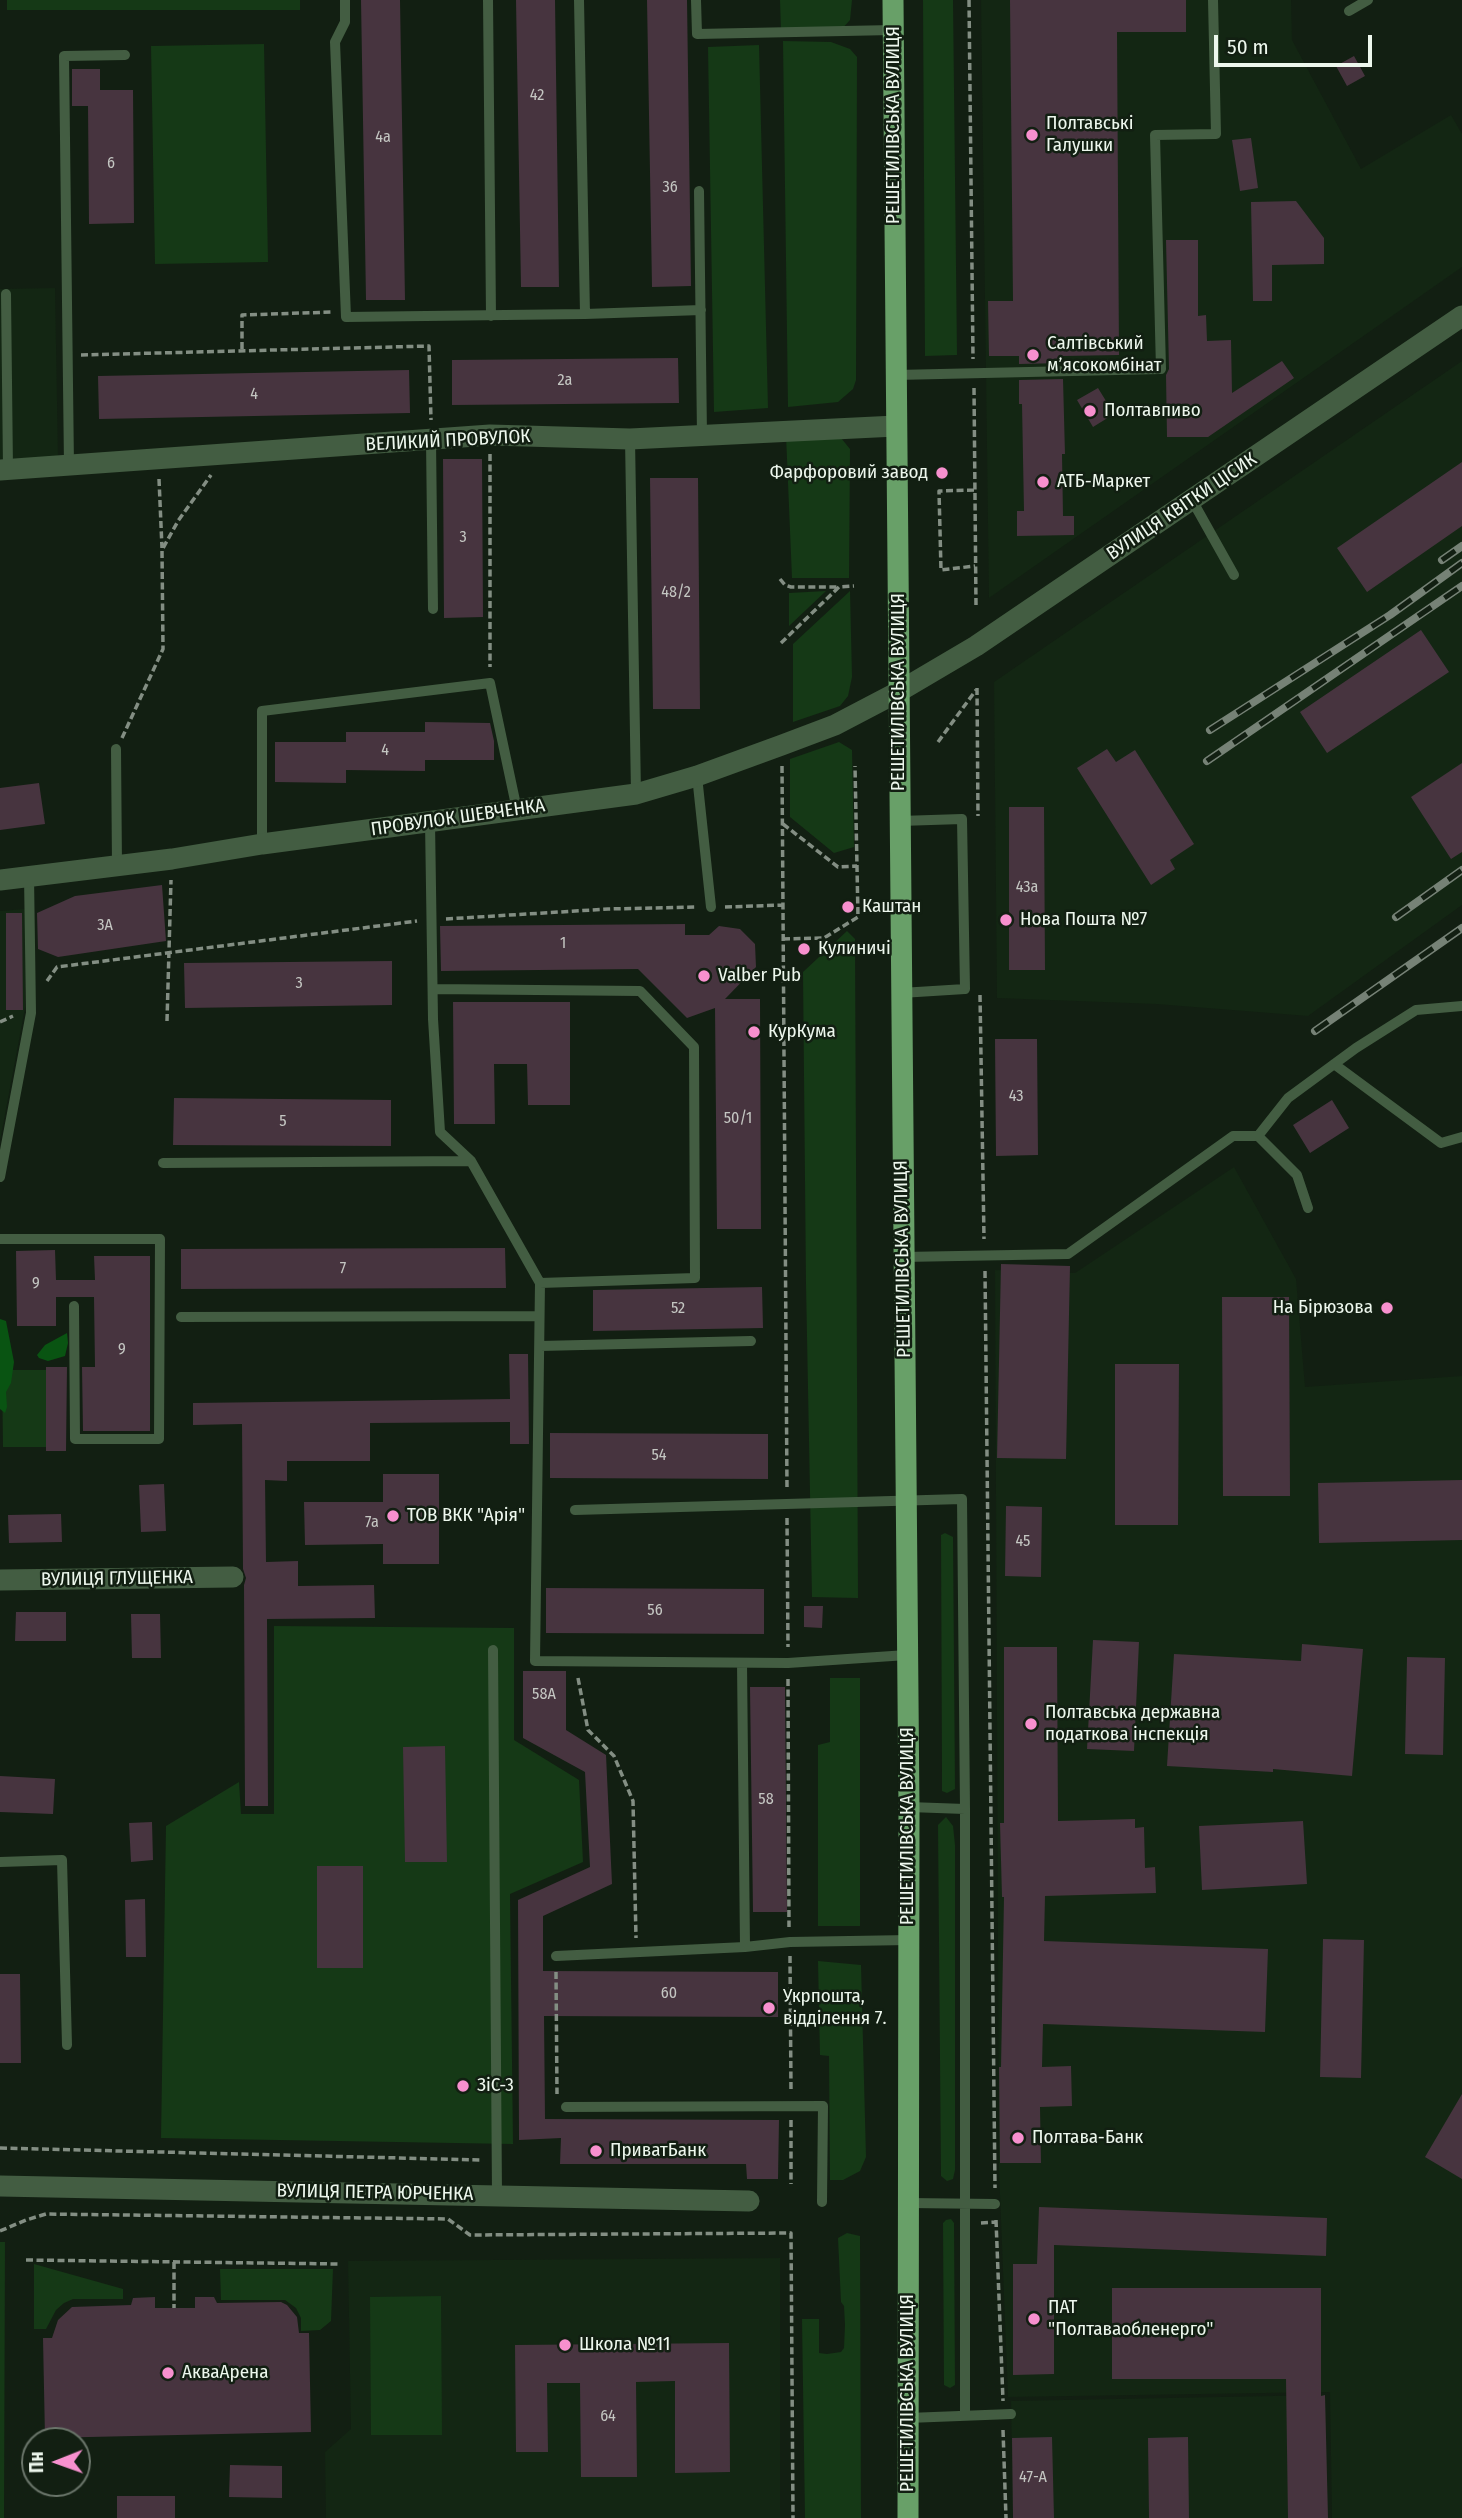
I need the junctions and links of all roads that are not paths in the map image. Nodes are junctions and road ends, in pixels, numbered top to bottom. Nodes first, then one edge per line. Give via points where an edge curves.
1 (345, 0) edge
2 (488, 0) edge
3 (579, 0) edge
4 (696, 0) edge
5 (893, 0) edge
6 (1213, 0) edge
7 (1368, 0) edge
8 (1349, 12) dead end
9 (893, 30) junction
10 (125, 55) dead end
11 (699, 191) dead end
12 (6, 294) dead end
13 (701, 310) junction
14 (585, 314) junction
15 (491, 316) junction
16 (1462, 317) edge
17 (896, 375) junction
18 (896, 426) junction
19 (702, 436) junction
20 (630, 439) junction
21 (431, 440) junction
22 (69, 466) junction
23 (4, 470) edge
24 (1192, 500) junction
25 (1234, 575) dead end
26 (433, 609) dead end
27 (898, 692) junction
28 (116, 749) road end
29 (697, 776) junction
30 (636, 794) junction
31 (517, 810) junction
32 (900, 821) junction
33 (430, 822) junction
34 (262, 844) junction
35 (117, 866) junction
36 (29, 877) junction
37 (0, 880) edge
38 (711, 907) road end
39 (433, 989) junction
40 (901, 993) junction
41 (1462, 1006) edge
42 (1334, 1064) junction
43 (1258, 1136) junction
44 (1462, 1137) edge
45 (471, 1161) junction
46 (163, 1163) dead end
47 (0, 1177) edge
48 (1308, 1208) dead end
49 (0, 1239) edge
50 (903, 1257) junction
51 (540, 1283) junction
52 (74, 1307) dead end
53 (539, 1316) junction
54 (181, 1317) dead end
55 (751, 1341) dead end
56 (540, 1346) junction
57 (906, 1501) junction
58 (575, 1510) dead end
59 (233, 1577) dead end
60 (0, 1580) edge
61 (493, 1650) dead end
62 (907, 1655) junction
63 (742, 1663) junction
64 (909, 1807) junction
65 (965, 1810) junction
66 (0, 1861) edge
67 (909, 1940) junction
68 (745, 1947) junction
69 (556, 1956) road end
70 (67, 2045) dead end
71 (566, 2107) road end
72 (0, 2186) edge
73 (497, 2196) junction
74 (749, 2201) dead end
75 (822, 2202) dead end
76 (908, 2203) junction
77 (964, 2204) junction
78 (995, 2204) road end
79 (1007, 2414) road end
80 (965, 2416) junction
81 (908, 2417) junction
82 (908, 2518) edge

1 - 15 lane via 345,22 335,42 345,317
2 - 15 lane
3 - 14 lane
4 - 9 lane via 697,34
5 - 9 main road, РЕШЕТИЛІВСЬКА ВУЛИЦЯ
6 - 17 lane via 1216,134 1156,135 1161,369
7 - 8 lane
9 - 17 main road, РЕШЕТИЛІВСЬКА ВУЛИЦЯ
10 - 22 lane via 64,57
11 - 13 lane
12 - 23 lane
13 - 14 lane
13 - 19 lane
14 - 15 lane
16 - 24 street, ВУЛИЦЯ КВІТКИ ЦІСИК
17 - 18 main road, РЕШЕТИЛІВСЬКА ВУЛИЦЯ
18 - 19 street, ВЕЛИКИЙ ПРОВУЛОК
18 - 27 main road, РЕШЕТИЛІВСЬКА ВУЛИЦЯ
19 - 20 street, ВЕЛИКИЙ ПРОВУЛОК
20 - 21 street, ВЕЛИКИЙ ПРОВУЛОК via 489,435
20 - 30 lane
21 - 22 street, ВЕЛИКИЙ ПРОВУЛОК
21 - 26 lane
22 - 23 street, ВЕЛИКИЙ ПРОВУЛОК
24 - 25 lane
24 - 27 street, ВУЛИЦЯ КВІТКИ ЦІСИК via 976,646
27 - 29 street, ПРОВУЛОК ШЕВЧЕНКА via 835,725
27 - 32 main road, РЕШЕТИЛІВСЬКА ВУЛИЦЯ
28 - 35 lane
29 - 30 street, ПРОВУЛОК ШЕВЧЕНКА
29 - 38 lane
30 - 31 street, ПРОВУЛОК ШЕВЧЕНКА
31 - 33 street, ПРОВУЛОК ШЕВЧЕНКА
31 - 34 lane via 490,683 262,711
32 - 40 main road, РЕШЕТИЛІВСЬКА ВУЛИЦЯ
32 - 40 lane via 962,819 965,989
33 - 34 street, ПРОВУЛОК ШЕВЧЕНКА
33 - 39 lane
34 - 35 street, ПРОВУЛОК ШЕВЧЕНКА
35 - 36 street, ПРОВУЛОК ШЕВЧЕНКА
36 - 37 street, ПРОВУЛОК ШЕВЧЕНКА
36 - 47 lane via 30,1006
39 - 45 lane via 440,1132
39 - 51 lane via 640,991 694,1047 695,1278
40 - 50 main road, РЕШЕТИЛІВСЬКА ВУЛИЦЯ
41 - 42 lane via 1416,1010
42 - 43 lane via 1288,1098
42 - 44 lane via 1441,1143
43 - 48 lane via 1297,1175
43 - 50 lane via 1233,1136 1069,1254
45 - 46 lane
45 - 51 lane
49 - 52 lane via 160,1239 159,1439 75,1439
50 - 57 main road, РЕШЕТИЛІВСЬКА ВУЛИЦЯ
51 - 53 lane
53 - 54 lane
53 - 56 lane
55 - 56 lane
56 - 63 lane via 535,1661
57 - 58 lane
57 - 62 main road, РЕШЕТИЛІВСЬКА ВУЛИЦЯ
57 - 65 lane via 962,1499
59 - 60 street, ВУЛИЦЯ ГЛУЩЕНКА
61 - 73 lane
62 - 63 lane
62 - 64 main road, РЕШЕТИЛІВСЬКА ВУЛИЦЯ
63 - 68 lane
64 - 65 lane
64 - 67 main road, РЕШЕТИЛІВСЬКА ВУЛИЦЯ
65 - 77 lane
66 - 70 lane via 62,1860
67 - 68 lane
67 - 76 main road, РЕШЕТИЛІВСЬКА ВУЛИЦЯ
68 - 69 lane
71 - 75 lane via 823,2106
72 - 73 street, ВУЛИЦЯ ПЕТРА ЮРЧЕНКА
73 - 74 street, ВУЛИЦЯ ПЕТРА ЮРЧЕНКА
76 - 77 lane
76 - 81 main road, РЕШЕТИЛІВСЬКА ВУЛИЦЯ
77 - 78 lane
77 - 80 lane
79 - 80 lane
80 - 81 lane
81 - 82 main road, РЕШЕТИЛІВСЬКА ВУЛИЦЯ

